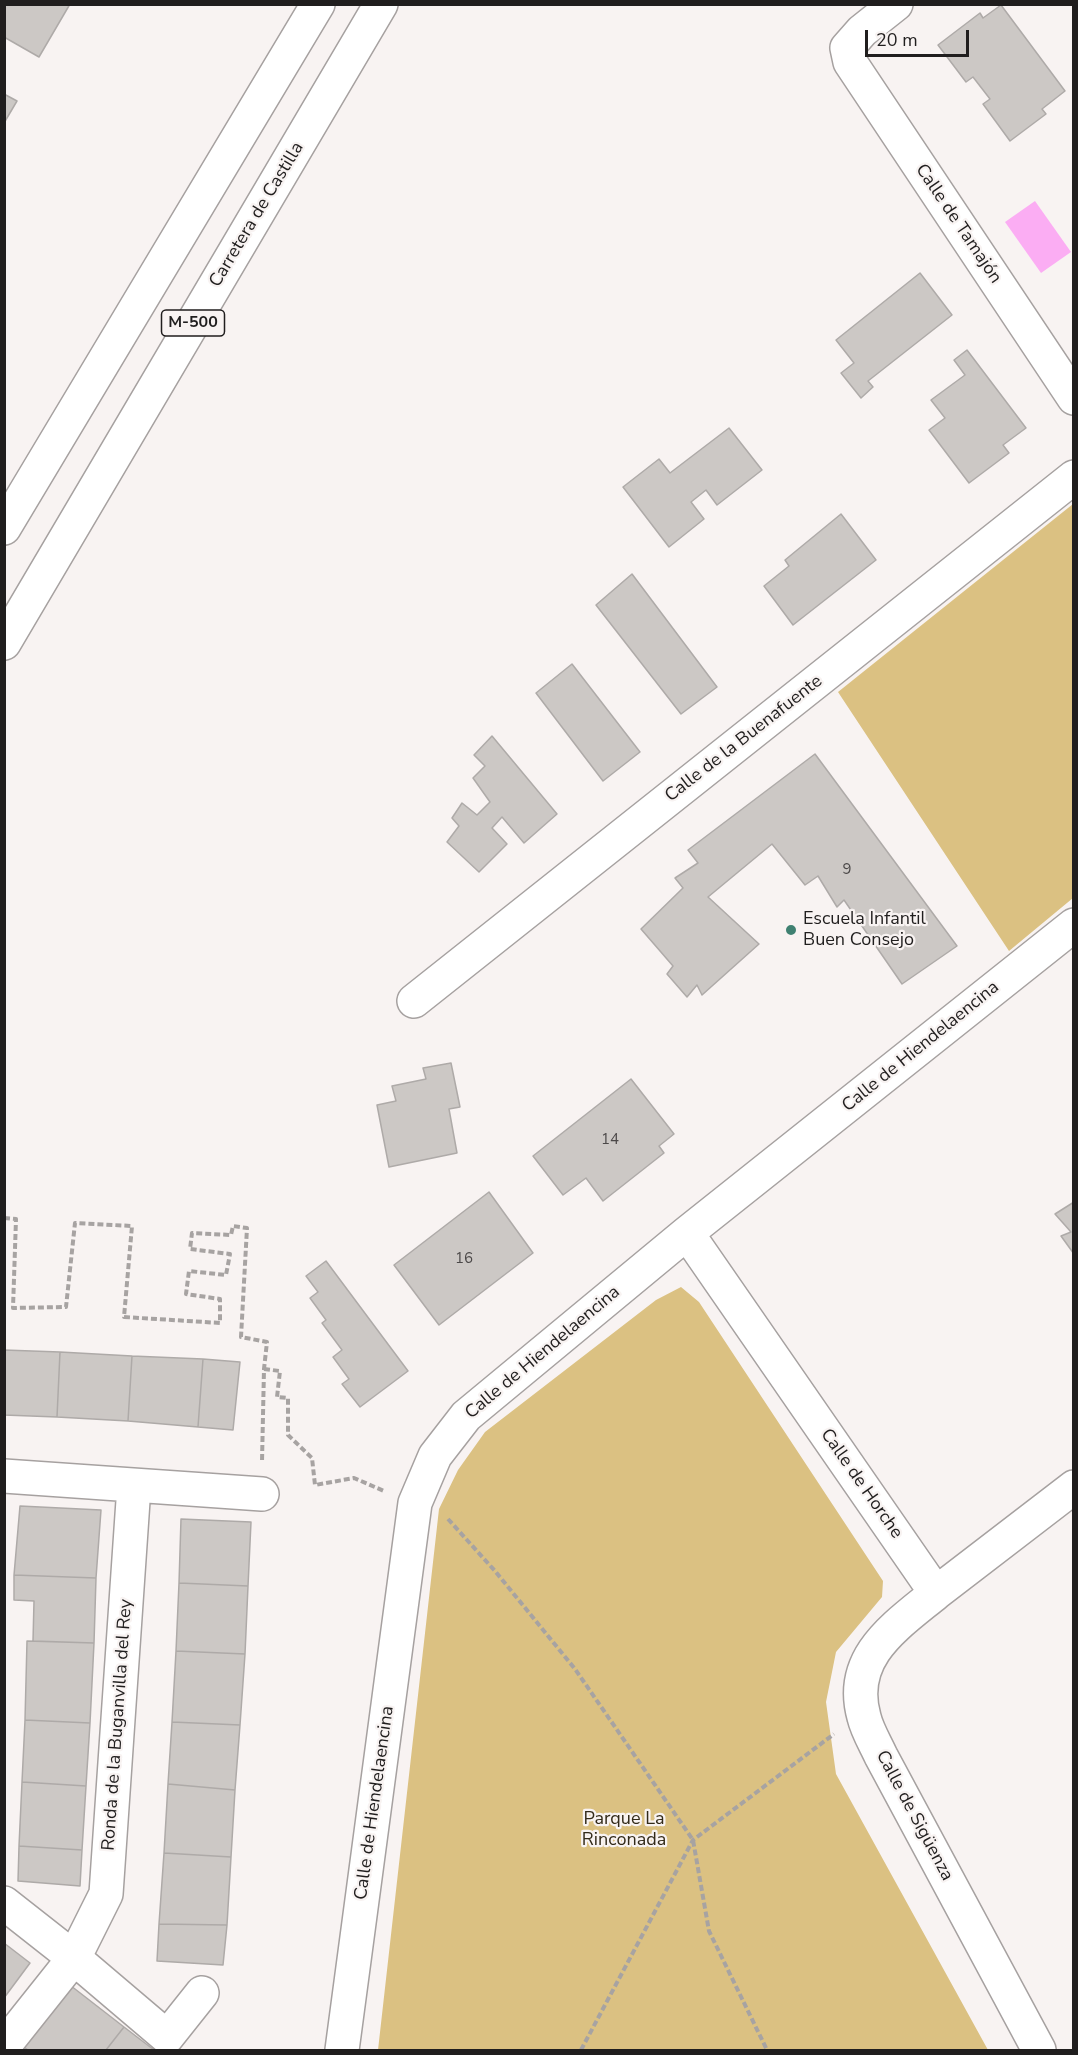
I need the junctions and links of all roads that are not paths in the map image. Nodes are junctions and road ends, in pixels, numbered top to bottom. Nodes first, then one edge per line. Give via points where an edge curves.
1 (318, 4) edge
2 (381, 4) edge
3 (896, 4) edge
4 (1074, 398) edge
5 (1074, 477) edge
6 (6, 526) edge
7 (4, 642) edge
8 (1074, 925) edge
9 (414, 1001) dead end
10 (687, 1233) junction
11 (4, 1476) edge
12 (134, 1486) junction
13 (1074, 1487) edge
14 (262, 1494) road end
15 (936, 1593) junction
16 (4, 1903) edge
17 (74, 1958) junction
18 (202, 1993) dead end
19 (4, 2046) edge
20 (342, 2050) edge
21 (1039, 2050) edge

1 - 6 main road, M-500
2 - 7 main road, Carretera de Castilla / M-500
3 - 4 main road, Calle de Tamajón via 862,30 847,48 850,62
5 - 9 main road, Calle de la Buenafuente
8 - 10 main road, Calle de Hiendelaencina
10 - 15 main road, Calle de Horche
10 - 20 main road, Calle de Hiendelaencina via 466,1416 435,1456 415,1503
11 - 12 main road
12 - 14 main road
12 - 17 main road, Ronda de la Buganvilla del Rey via 106,1894
13 - 15 main road
15 - 21 main road, Calle de Sigüenza via 888,1632 866,1662 860,1689 864,1718
16 - 17 main road
17 - 18 main road via 167,2037
17 - 19 main road, Ronda de la Buganvilla del Rey

